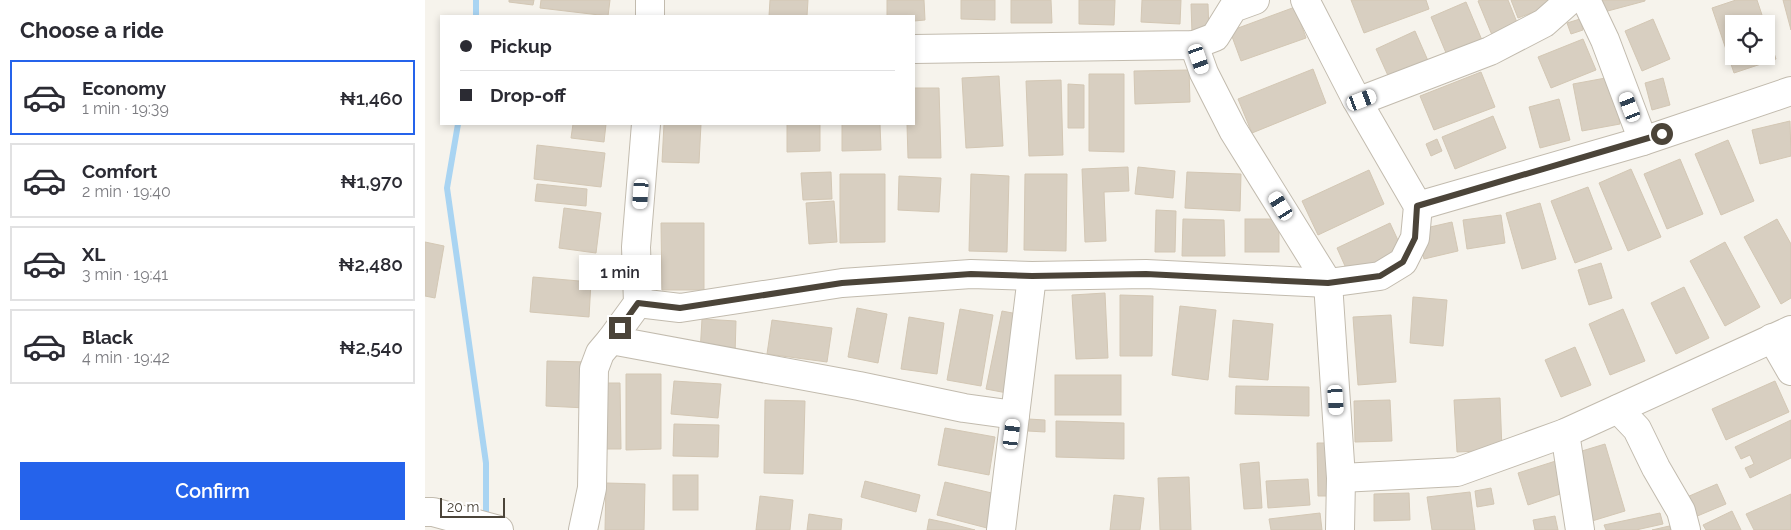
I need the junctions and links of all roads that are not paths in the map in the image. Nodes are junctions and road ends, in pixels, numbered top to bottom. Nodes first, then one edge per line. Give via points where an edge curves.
1 (651, 0) edge
2 (1255, 0) edge
3 (1305, 0) edge
4 (1570, 0) edge
5 (1585, 0) edge
6 (650, 15) edge
7 (1194, 45) junction
8 (915, 49) edge
9 (1791, 91) edge
10 (1356, 99) junction
11 (646, 125) edge
12 (1643, 141) junction
13 (1417, 206) junction
14 (1032, 276) junction
15 (1328, 283) junction
16 (638, 303) junction
17 (1781, 334) edge
18 (611, 340) junction
19 (1791, 371) edge
20 (1618, 409) junction
21 (1015, 415) junction
22 (1565, 433) junction
23 (1341, 478) junction
24 (425, 512) edge
25 (488, 527) edge
26 (583, 530) edge
27 (1001, 530) edge
28 (1340, 530) edge
29 (1580, 530) edge
30 (1686, 530) edge

1 - 6 street
2 - 7 street via 1233,8 1215,37
3 - 10 street
4 - 10 street via 1544,22 1490,50 1362,100
5 - 12 street via 1605,40
7 - 8 street
7 - 15 street via 1204,73 1233,130
9 - 12 street
10 - 13 street
11 - 16 street via 636,247
12 - 13 street
13 - 15 street via 1415,238 1403,262 1380,276
14 - 15 street via 1146,274
14 - 16 street via 971,274 842,283 680,308
14 - 21 street
15 - 23 street
16 - 18 street
17 - 19 street
17 - 20 street
18 - 21 street
18 - 26 street via 600,353 594,369 592,488
20 - 22 street
20 - 30 street via 1637,428 1681,511
21 - 27 street
22 - 23 street via 1457,472
22 - 29 street
23 - 28 street
24 - 25 street

